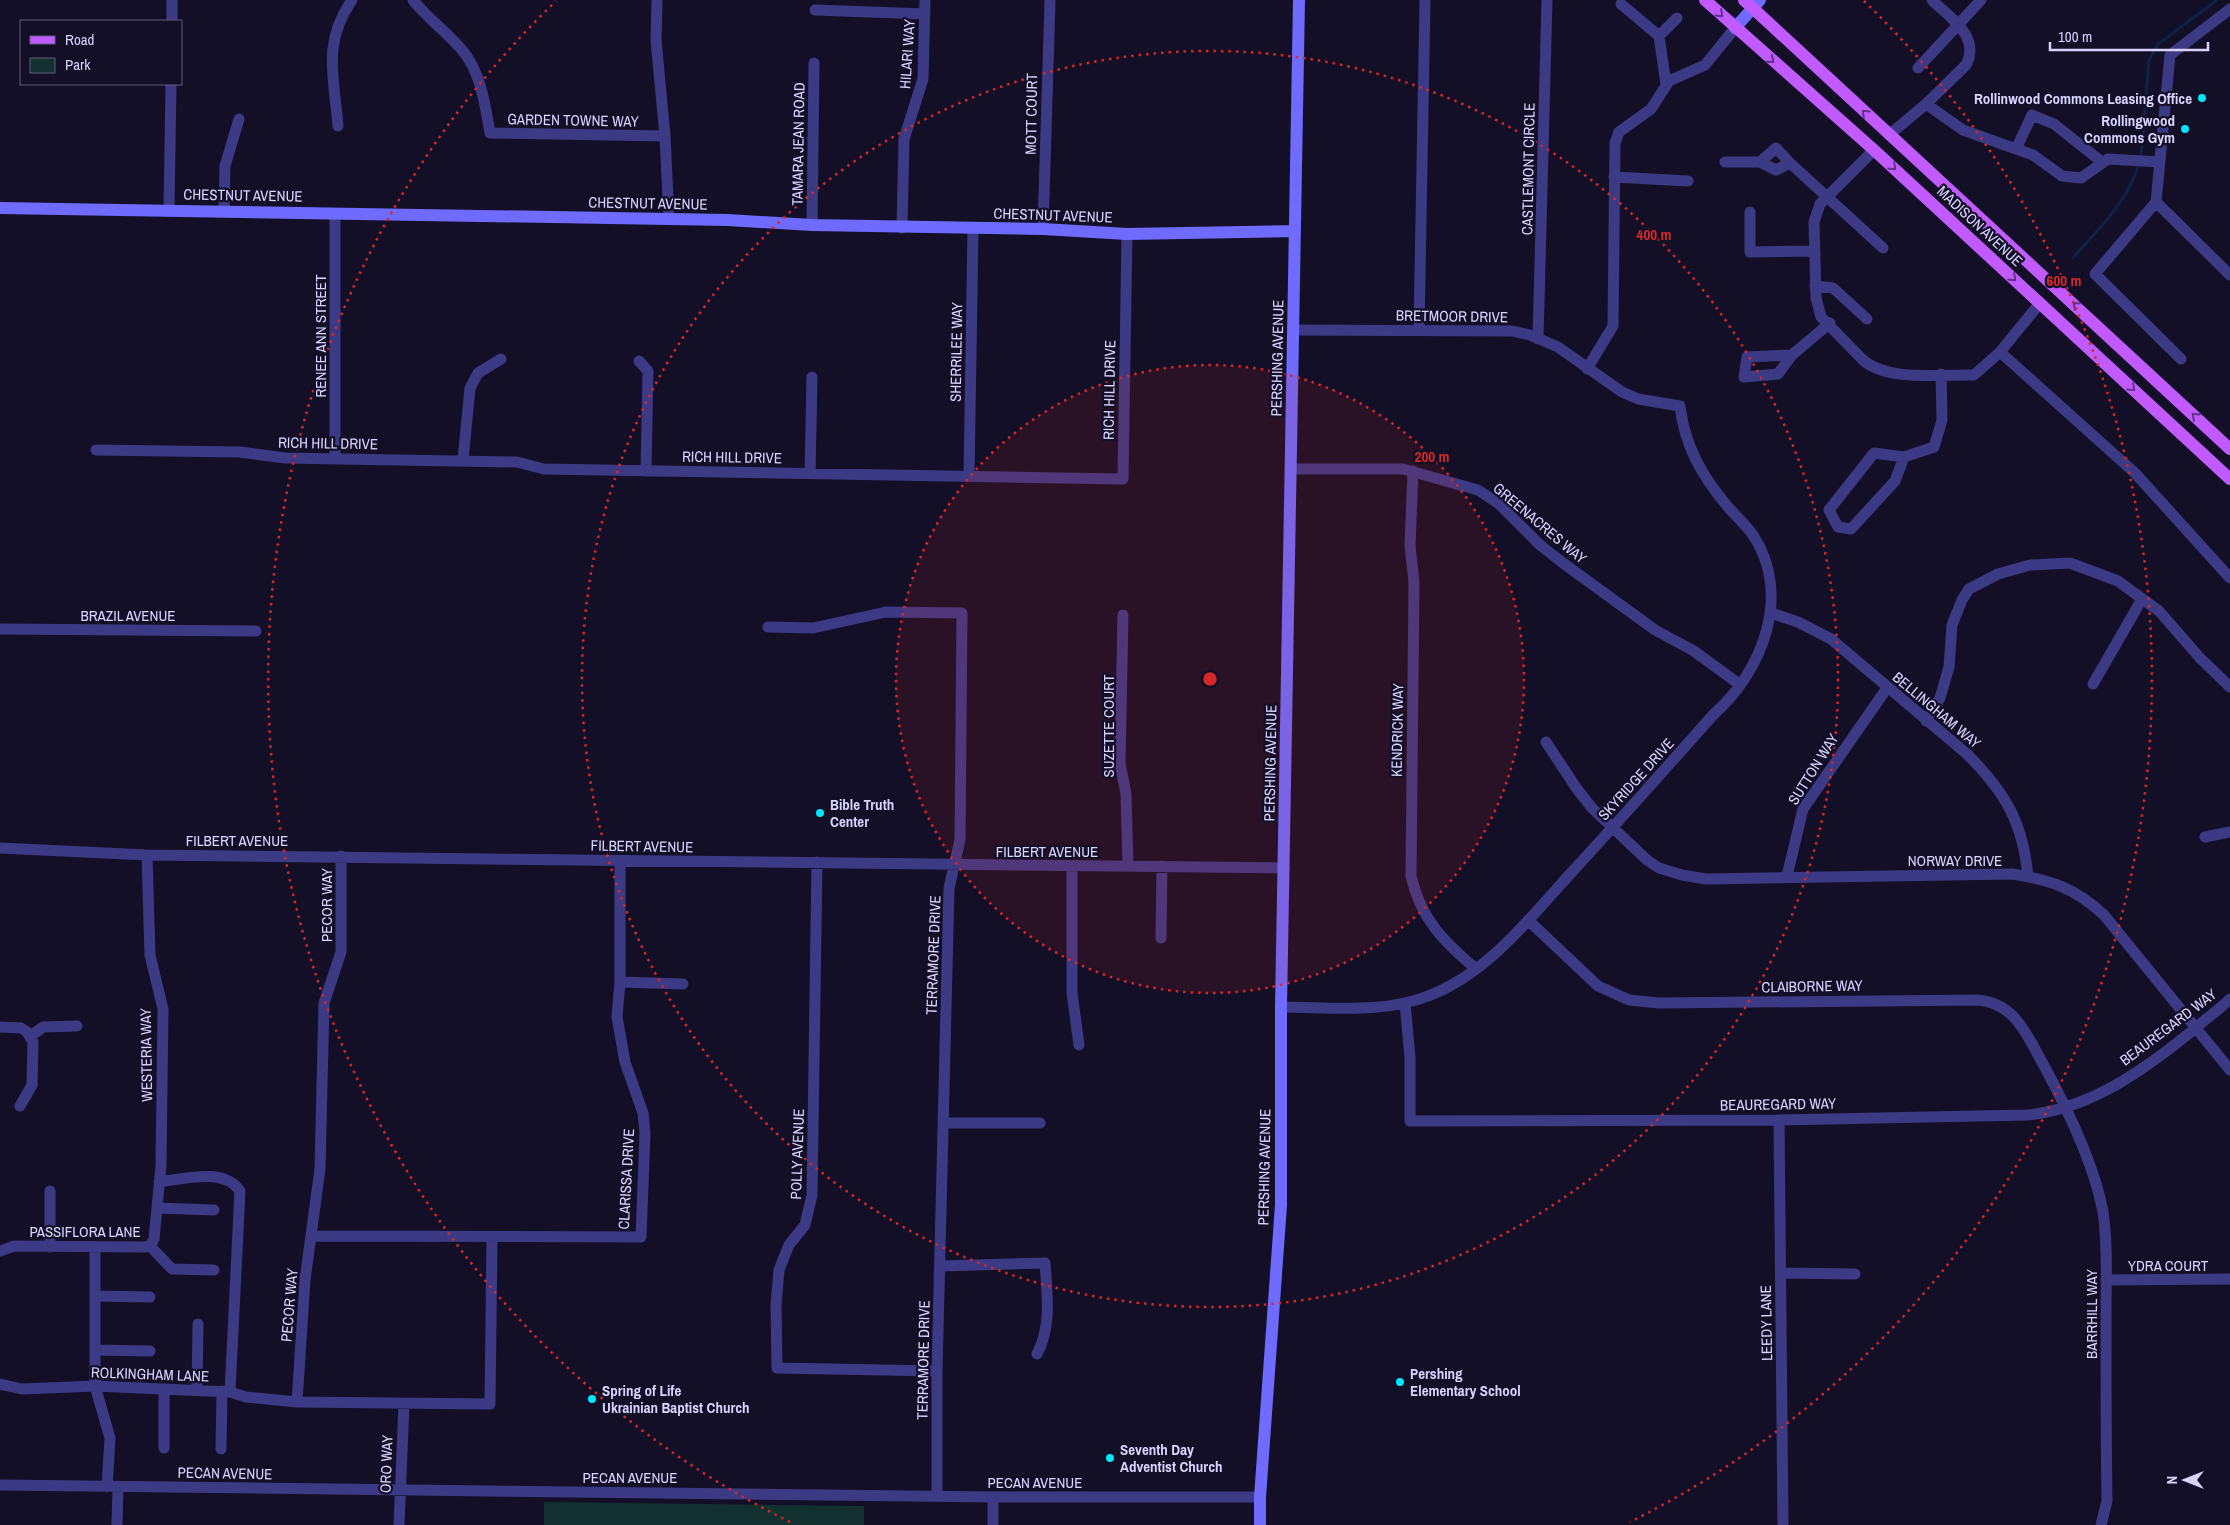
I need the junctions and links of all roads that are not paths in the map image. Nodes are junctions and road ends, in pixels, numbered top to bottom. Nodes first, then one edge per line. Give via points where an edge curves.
1 (172, 0) edge
2 (352, 0) edge
3 (413, 0) edge
4 (657, 0) edge
5 (925, 0) edge
6 (1050, 0) edge
7 (1299, 0) edge
8 (1425, 0) edge
9 (1547, 0) edge
10 (1705, 0) edge
11 (1932, 0) edge
12 (1981, 0) edge
13 (1752, 3) edge
14 (1621, 4) dead end
15 (2230, 9) edge
16 (815, 10) dead end
17 (925, 14) junction
18 (1677, 18) dead end
19 (172, 20) edge
20 (1957, 25) junction
21 (1735, 28) junction
22 (1659, 36) junction
23 (814, 63) dead end
24 (1918, 68) dead end
25 (1666, 84) junction
26 (171, 85) edge
27 (1926, 104) junction
28 (240, 118) dead end
29 (338, 126) dead end
30 (1889, 135) junction
31 (665, 136) junction
32 (2016, 149) junction
33 (1874, 150) junction
34 (1725, 162) dead end
35 (1760, 162) junction
36 (2102, 162) junction
37 (2154, 162) junction
38 (1790, 163) junction
39 (1614, 177) junction
40 (1688, 181) dead end
41 (1828, 197) junction
42 (2156, 202) junction
43 (0, 208) edge
44 (169, 210) junction
45 (224, 211) junction
46 (1750, 212) dead end
47 (336, 214) junction
48 (669, 219) junction
49 (812, 225) junction
50 (902, 228) junction
51 (973, 229) junction
52 (1043, 229) junction
53 (1295, 231) junction
54 (1128, 234) junction
55 (1883, 248) dead end
56 (1814, 251) junction
57 (2230, 275) edge
58 (1815, 286) junction
59 (2040, 303) junction
60 (1867, 319) dead end
61 (1830, 323) junction
62 (1419, 329) junction
63 (1294, 330) junction
64 (1538, 338) junction
65 (2000, 352) junction
66 (1792, 355) dead end
67 (501, 359) dead end
68 (2181, 359) dead end
69 (640, 361) dead end
70 (1587, 369) junction
71 (1940, 374) junction
72 (812, 377) dead end
73 (1680, 406) joint
74 (2230, 449) edge
75 (96, 450) dead end
76 (1904, 457) junction
77 (336, 459) junction
78 (463, 460) junction
79 (1292, 469) junction
80 (646, 471) junction
81 (1413, 471) junction
82 (810, 473) junction
83 (969, 476) junction
84 (2230, 479) edge
85 (2230, 578) edge
86 (2142, 599) junction
87 (1771, 613) junction
88 (1124, 615) dead end
89 (768, 627) dead end
90 (0, 628) edge
91 (256, 631) dead end
92 (1739, 684) junction
93 (2094, 684) dead end
94 (2230, 687) edge
95 (1887, 688) junction
96 (1926, 720) junction
97 (1546, 742) dead end
98 (1613, 828) junction
99 (2230, 832) edge
100 (2205, 837) dead end
101 (0, 848) edge
102 (148, 855) junction
103 (341, 856) junction
104 (620, 862) junction
105 (817, 862) junction
106 (955, 866) junction
107 (1072, 866) junction
108 (1128, 866) junction
109 (1162, 866) junction
110 (1284, 868) junction
111 (1787, 876) junction
112 (2028, 877) junction
113 (1528, 920) junction
114 (1161, 938) dead end
115 (1475, 968) junction
116 (620, 982) junction
117 (683, 984) dead end
118 (2230, 999) edge
119 (1405, 1003) junction
120 (1282, 1007) junction
121 (77, 1026) dead end
122 (0, 1027) edge
123 (2196, 1027) junction
124 (31, 1036) junction
125 (1079, 1046) dead end
126 (2230, 1070) edge
127 (20, 1106) dead end
128 (2067, 1108) junction
129 (1779, 1120) junction
130 (943, 1123) junction
131 (1040, 1123) dead end
132 (161, 1166) joint
133 (159, 1182) junction
134 (50, 1191) dead end
135 (158, 1208) junction
136 (214, 1210) dead end
137 (312, 1236) junction
138 (492, 1238) junction
139 (150, 1246) junction
140 (50, 1247) junction
141 (95, 1248) junction
142 (0, 1251) edge
143 (941, 1266) junction
144 (214, 1270) dead end
145 (1781, 1273) junction
146 (1855, 1274) dead end
147 (2230, 1279) edge
148 (2106, 1280) junction
149 (95, 1296) junction
150 (150, 1297) dead end
151 (198, 1324) dead end
152 (95, 1350) junction
153 (150, 1351) dead end
154 (1037, 1354) dead end
155 (937, 1371) junction
156 (0, 1384) edge
157 (95, 1386) junction
158 (164, 1389) junction
159 (197, 1390) junction
160 (226, 1392) junction
161 (298, 1402) junction
162 (404, 1404) junction
163 (164, 1448) dead end
164 (221, 1449) dead end
165 (0, 1485) edge
166 (112, 1487) junction
167 (399, 1491) junction
168 (937, 1496) junction
169 (994, 1497) junction
170 (1260, 1497) junction
171 (117, 1525) edge
172 (399, 1525) edge
173 (993, 1525) edge
174 (1260, 1525) edge
175 (1783, 1525) edge
176 (2100, 1525) edge

1 - 19 street
2 - 29 street via 339,21 332,50
3 - 31 street, GARDEN TOWNE WAY via 467,56 480,83 490,133
4 - 31 street via 656,40
5 - 17 street, HILARI WAY
6 - 52 street, MOTT COURT
7 - 53 street, PERSHING AVENUE
8 - 62 street
9 - 64 street, CASTLEMONT CIRCLE
10 -> 21 main road, MADISON AVENUE
11 - 20 street
12 - 20 street
13 - 21 street
30 -> 13 main road, MADISON AVENUE
14 - 22 street
15 - 37 street via 2170,55
16 - 17 street
17 - 50 street, HILARI WAY via 923,79 904,139
18 - 22 street
20 - 24 street
20 - 27 street via 1970,42 1970,58
21 - 25 street via 1705,65
21 -> 33 main road, MADISON AVENUE
22 - 25 street
23 - 49 street, TAMARA JEAN ROAD
25 - 39 street via 1651,108 1616,136
26 - 44 street
27 - 30 street
27 - 32 street via 1963,130
28 - 45 street via 225,166
74 -> 30 main road, MADISON AVENUE
31 - 48 street
32 - 36 street via 2033,155 2062,176 2073,178 2087,175
32 - 36 street via 2032,115 2054,124
33 - 41 street
33 -> 59 main road, MADISON AVENUE
34 - 35 street
35 - 38 street via 1776,170
35 - 38 street via 1776,148
36 - 37 street via 2108,159
37 - 42 street
38 - 41 street
39 - 40 street
39 - 70 street via 1613,326
41 - 55 street
41 - 56 street via 1816,212
42 - 57 street
42 - 68 street via 2095,274
43 - 44 street, CHESTNUT AVENUE
44 - 45 street, CHESTNUT AVENUE
45 - 47 street, CHESTNUT AVENUE
46 - 56 street via 1750,252
47 - 48 street, CHESTNUT AVENUE
47 - 77 street, RENEE ANN STREET
48 - 49 street, CHESTNUT AVENUE
49 - 50 street, CHESTNUT AVENUE
50 - 51 street, CHESTNUT AVENUE
51 - 52 street, CHESTNUT AVENUE
51 - 83 street, SHERRILEE WAY
52 - 54 street, CHESTNUT AVENUE
53 - 54 street, CHESTNUT AVENUE
53 - 63 street, PERSHING AVENUE
54 - 83 street, RICH HILL DRIVE via 1123,480
56 - 58 street
58 - 60 street via 1833,288
58 - 61 street via 1821,316
59 - 65 street
59 -> 84 main road, MADISON AVENUE
61 - 66 street
61 - 71 street via 1870,366 1893,374
62 - 63 street, BRETMOOR DRIVE
62 - 64 street, BRETMOOR DRIVE via 1503,330
63 - 79 street, PERSHING AVENUE
64 - 70 street, BRETMOOR DRIVE via 1558,347
65 - 71 street via 1974,375
65 - 85 street via 2135,474
67 - 78 street via 478,374 470,388
69 - 80 street via 648,371
70 - 73 street, BRETMOOR DRIVE via 1638,399
71 - 76 street via 1942,420 1934,447
72 - 82 street
73 - 87 street, SKYRIDGE DRIVE via 1687,441 1704,477 1752,534 1765,558 1772,584
75 - 77 street, RICH HILL DRIVE via 240,452 285,458
76 - 76 street via 1874,453 1829,510 1838,527 1851,529 1895,481
77 - 78 street, RICH HILL DRIVE
78 - 80 street, RICH HILL DRIVE via 517,462 544,469
79 - 81 street, GREENACRES WAY via 1395,468
79 - 110 street, PERSHING AVENUE
80 - 82 street, RICH HILL DRIVE
81 - 92 street, GREENACRES WAY via 1478,490 1498,504 1563,564 1655,630 1694,651
81 - 115 street, KENDRICK WAY via 1410,546 1414,582 1411,876 1415,892 1437,933
82 - 83 street, RICH HILL DRIVE
86 - 93 street
86 - 94 street via 2177,629 2200,658
86 - 96 street via 2118,581 2070,563 2012,569 1969,589 1952,625 1949,667 1940,698
87 - 92 street, SKYRIDGE DRIVE via 1763,646
87 - 95 street, BELLINGHAM WAY via 1831,639
88 - 108 street, SUZETTE COURT via 1120,763 1126,794
89 - 106 street, TERRAMORE DRIVE via 813,628 886,612 962,612 960,840
90 - 91 street, BRAZIL AVENUE
92 - 98 street, SKYRIDGE DRIVE via 1730,700
95 - 96 street, BELLINGHAM WAY
95 - 111 street, SUTTON WAY via 1803,809
96 - 112 street, BELLINGHAM WAY via 1967,754 2000,790 2018,823
97 - 98 street, NORWAY DRIVE via 1577,789
98 - 111 street, NORWAY DRIVE via 1659,868 1682,875 1706,879
98 - 113 street, SKYRIDGE DRIVE
99 - 100 street
101 - 102 street, FILBERT AVENUE
102 - 103 street, FILBERT AVENUE
102 - 132 street, WESTERIA WAY via 150,955 163,1009
103 - 104 street, FILBERT AVENUE
103 - 137 street, PECOR WAY via 341,952 324,1003 320,1170
104 - 105 street, FILBERT AVENUE
104 - 116 street, CLARISSA DRIVE
105 - 106 street, FILBERT AVENUE
105 - 155 street, POLLY AVENUE via 812,1195 806,1225 789,1245 779,1270 777,1368
106 - 107 street, FILBERT AVENUE
106 - 130 street, TERRAMORE DRIVE via 949,888
107 - 108 street, FILBERT AVENUE
107 - 125 street via 1072,993
108 - 109 street, FILBERT AVENUE
109 - 110 street, FILBERT AVENUE
109 - 114 street
110 - 120 street, PERSHING AVENUE
111 - 112 street, NORWAY DRIVE via 2012,874
112 - 123 street, NORWAY DRIVE via 2052,881 2091,903
113 - 115 street, SKYRIDGE DRIVE
113 - 128 street, CLAIBORNE WAY via 1598,986 1629,1000 1659,1003 1986,1000 2019,1020
115 - 119 street, SKYRIDGE DRIVE via 1444,990
116 - 117 street
116 - 138 street, CLARISSA DRIVE via 617,1016 620,1040 643,1112 645,1133 641,1237 558,1235
118 - 123 street, BEAUREGARD WAY
119 - 120 street, SKYRIDGE DRIVE via 1366,1007
119 - 129 street, BEAUREGARD WAY via 1410,1057 1410,1121
120 - 170 street, PERSHING AVENUE via 1281,1205
121 - 124 street via 40,1027
122 - 124 street via 21,1028
123 - 126 street, NORWAY DRIVE
123 - 128 street, BEAUREGARD WAY via 2135,1074
124 - 127 street via 34,1046 32,1085
128 - 129 street, BEAUREGARD WAY via 2027,1115
128 - 148 street, BARRHILL WAY via 2099,1195 2103,1213
129 - 145 street, LEEDY LANE
130 - 131 street
130 - 143 street, TERRAMORE DRIVE
132 - 133 street, PASSIFLORA LANE
133 - 135 street, PASSIFLORA LANE
133 - 160 street via 218,1176 234,1182 240,1191
134 - 140 street
135 - 136 street
135 - 139 street, PASSIFLORA LANE via 155,1236
137 - 138 street, CLARISSA DRIVE
137 - 161 street, PECOR WAY via 305,1280
138 - 162 street via 490,1404
139 - 141 street, PASSIFLORA LANE
139 - 144 street via 172,1269
140 - 141 street, PASSIFLORA LANE
140 - 142 street, PASSIFLORA LANE via 14,1246
141 - 149 street
143 - 154 street via 1045,1264 1048,1318 1045,1338
143 - 155 street, TERRAMORE DRIVE
145 - 146 street
145 - 175 street, LEEDY LANE
147 - 148 street, YDRA COURT
148 - 176 street, BARRHILL WAY via 2106,1501
149 - 150 street
149 - 152 street
151 - 159 street
152 - 153 street
152 - 157 street
155 - 168 street, TERRAMORE DRIVE
156 - 157 street, ROLKINGHAM LANE via 22,1388
157 - 158 street, ROLKINGHAM LANE
157 - 166 street via 110,1438
158 - 159 street, ROLKINGHAM LANE
158 - 163 street
159 - 160 street, ROLKINGHAM LANE
160 - 161 street, ROLKINGHAM LANE
160 - 164 street
161 - 162 street
162 - 167 street, ORO WAY
165 - 166 street, PECAN AVENUE
166 - 167 street, PECAN AVENUE
166 - 171 street
167 - 168 street, PECAN AVENUE
167 - 172 street, ORO WAY
168 - 169 street, PECAN AVENUE
169 - 170 street, PECAN AVENUE
169 - 173 street
170 - 174 street, PERSHING AVENUE

